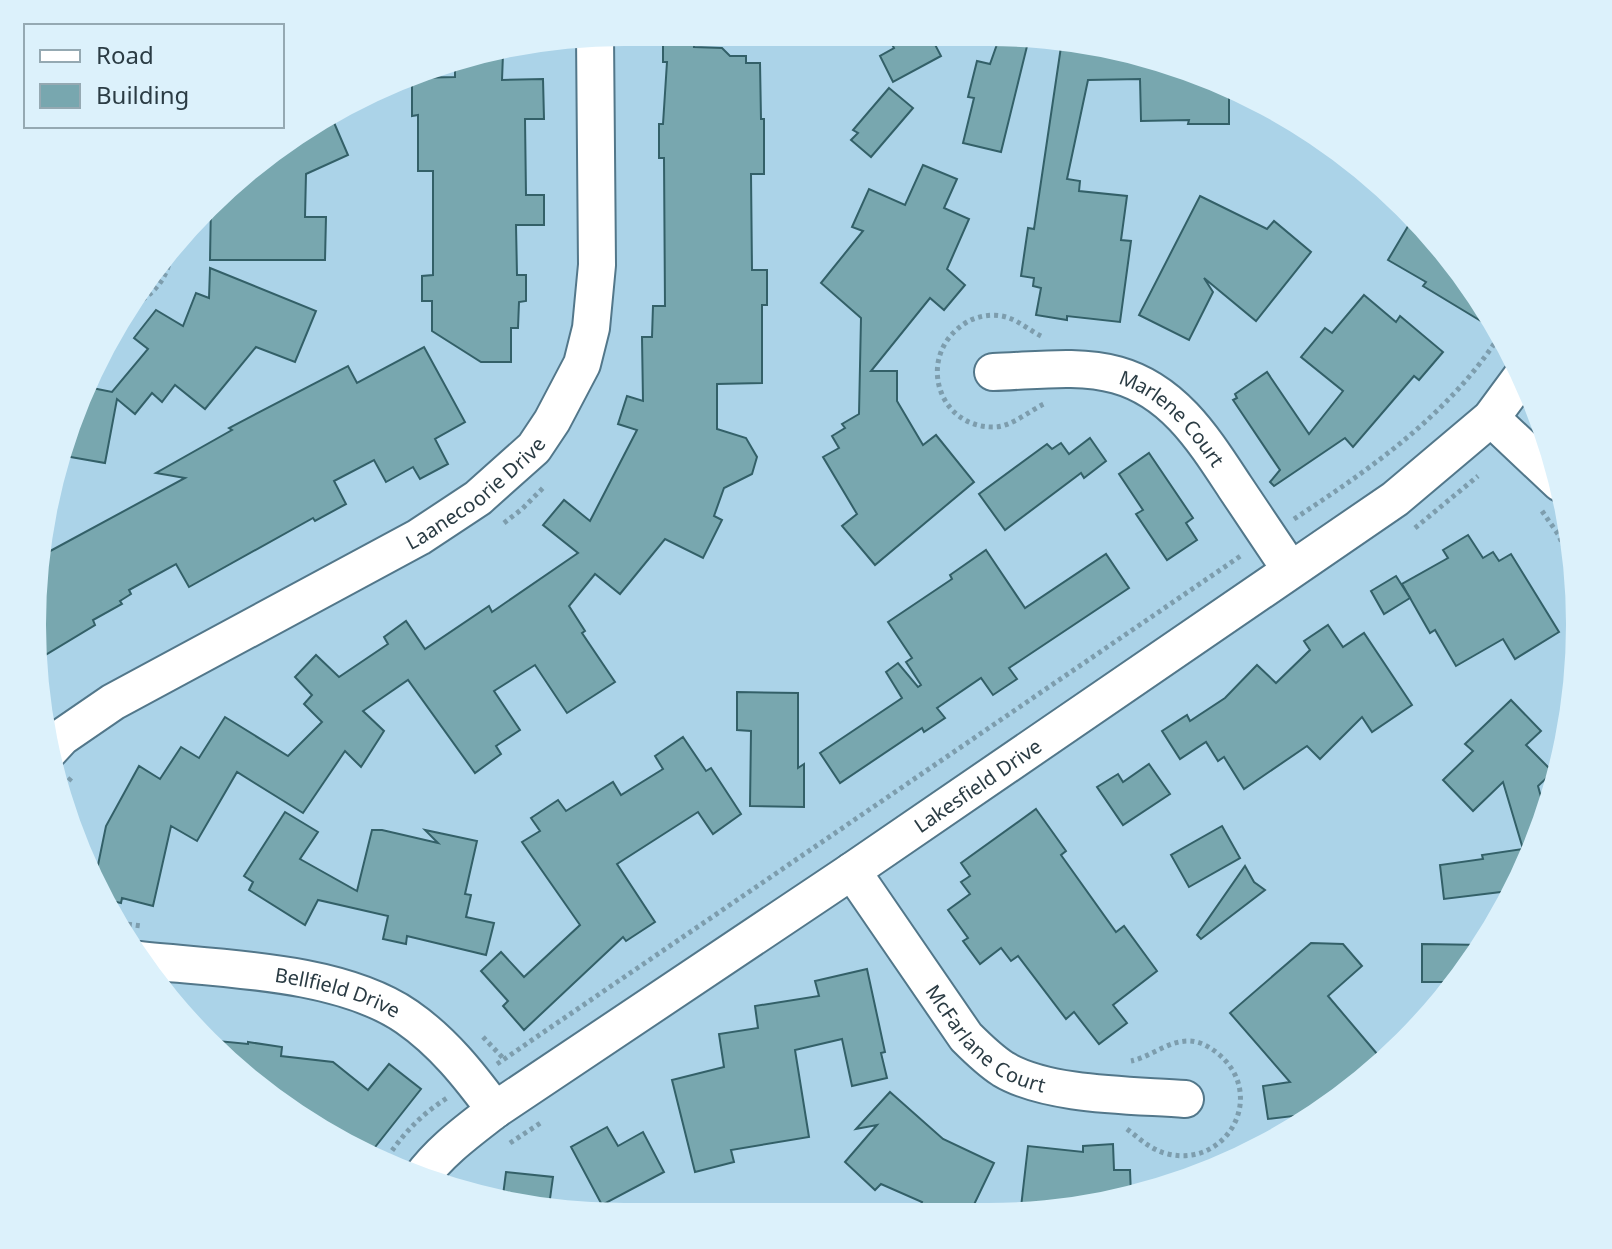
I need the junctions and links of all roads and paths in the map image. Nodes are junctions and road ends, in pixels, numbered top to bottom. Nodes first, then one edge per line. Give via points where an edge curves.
1 (595, 47) edge
2 (167, 270) edge
3 (151, 293) edge
4 (1493, 344) edge
5 (993, 372) dead end
6 (1514, 387) edge
7 (1491, 418) junction
8 (550, 481) dead end
9 (1547, 493) edge
10 (499, 526) dead end
11 (1281, 528) dead end
12 (1559, 536) edge
13 (1253, 548) dead end
14 (1290, 569) junction
15 (61, 755) edge
16 (852, 871) junction
17 (155, 962) edge
18 (1120, 1061) dead end
19 (492, 1068) dead end
20 (437, 1088) dead end
21 (455, 1093) dead end
22 (445, 1099) junction
23 (1185, 1099) dead end
24 (495, 1110) junction
25 (1119, 1124) dead end
26 (390, 1153) edge
27 (428, 1168) edge

1 - 15 street, Laanecoorie Drive via 597,265 591,328 582,364 534,448 438,525 113,702 62,737
2 - 3 path
4 - 11 path via 1429,421 1366,472
5 - 14 street, Marlene Court via 1101,372 1154,392 1202,437
6 - 7 street, Lakesfield Drive
7 - 9 street
7 - 14 street, Lakesfield Drive via 1395,499
8 - 10 path
9 - 12 path
13 - 19 path
14 - 16 street, Lakesfield Drive
16 - 23 street, McFarlane Court via 966,1037 984,1055 1006,1070 1052,1087
16 - 24 street, Lakesfield Drive
17 - 24 street, Bellfield Drive via 310,980 358,993 426,1032 464,1068
18 - 25 path via 1187,1041 1200,1043 1231,1067 1242,1092 1228,1134 1199,1153 1152,1149
20 - 22 path
21 - 22 path
22 - 26 path via 402,1134
24 - 27 street, Lakesfield Drive

